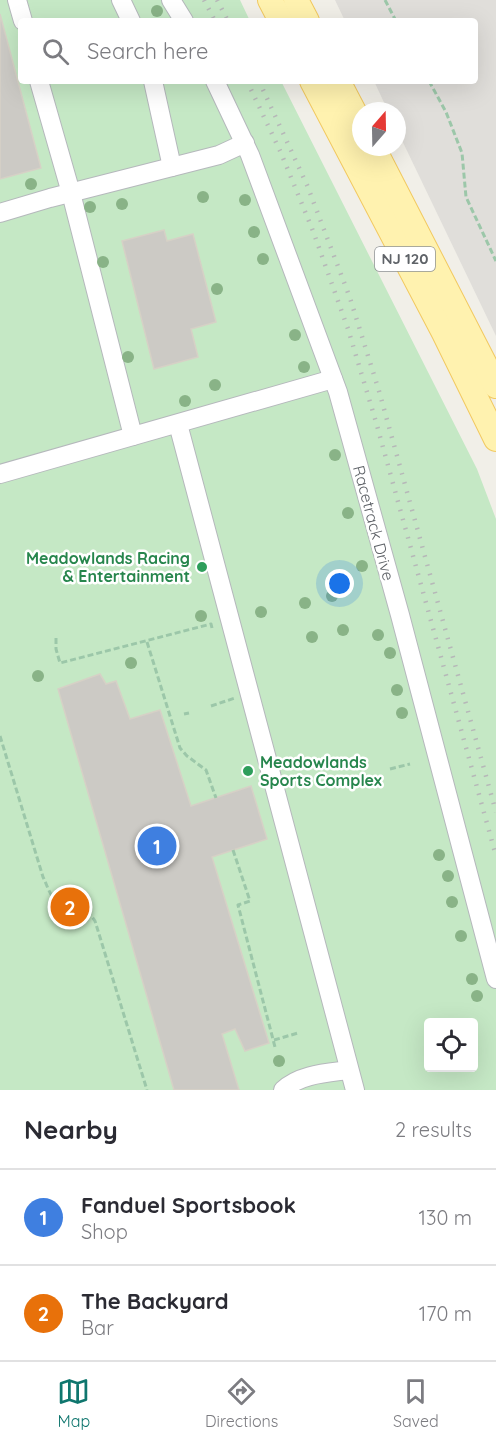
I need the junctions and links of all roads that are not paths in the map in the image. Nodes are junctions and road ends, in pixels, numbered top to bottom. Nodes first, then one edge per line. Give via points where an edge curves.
1 (17, 0) edge
2 (121, 0) edge
3 (171, 0) edge
4 (270, 0) edge
5 (296, 0) edge
6 (22, 18) edge
7 (130, 18) edge
8 (182, 18) edge
9 (279, 18) edge
10 (305, 18) edge
11 (40, 84) edge
12 (154, 84) edge
13 (216, 84) edge
14 (314, 84) edge
15 (340, 84) edge
16 (352, 107) edge
17 (245, 144) junction
18 (378, 156) edge
19 (172, 167) junction
20 (71, 193) junction
21 (0, 213) edge
22 (333, 379) junction
23 (496, 386) edge
24 (178, 424) junction
25 (133, 436) junction
26 (496, 439) edge
27 (0, 474) edge
28 (496, 979) edge
29 (349, 1070) junction
30 (283, 1090) edge
31 (355, 1090) edge

1 - 6 street
2 - 7 street
3 - 8 street
4 - 9 main road
5 - 10 main road
11 - 20 street
12 - 19 street
13 - 17 street, Racetrack Drive
14 - 26 main road, NJ 120
15 - 16 main road
17 - 19 street
17 - 22 street, Racetrack Drive
18 - 23 main road, NJ 120
19 - 20 street
20 - 21 street
20 - 25 street
22 - 24 street
22 - 28 street, Racetrack Drive
24 - 25 street
24 - 29 street
25 - 27 street
29 - 30 street via 310,1076
29 - 31 street

